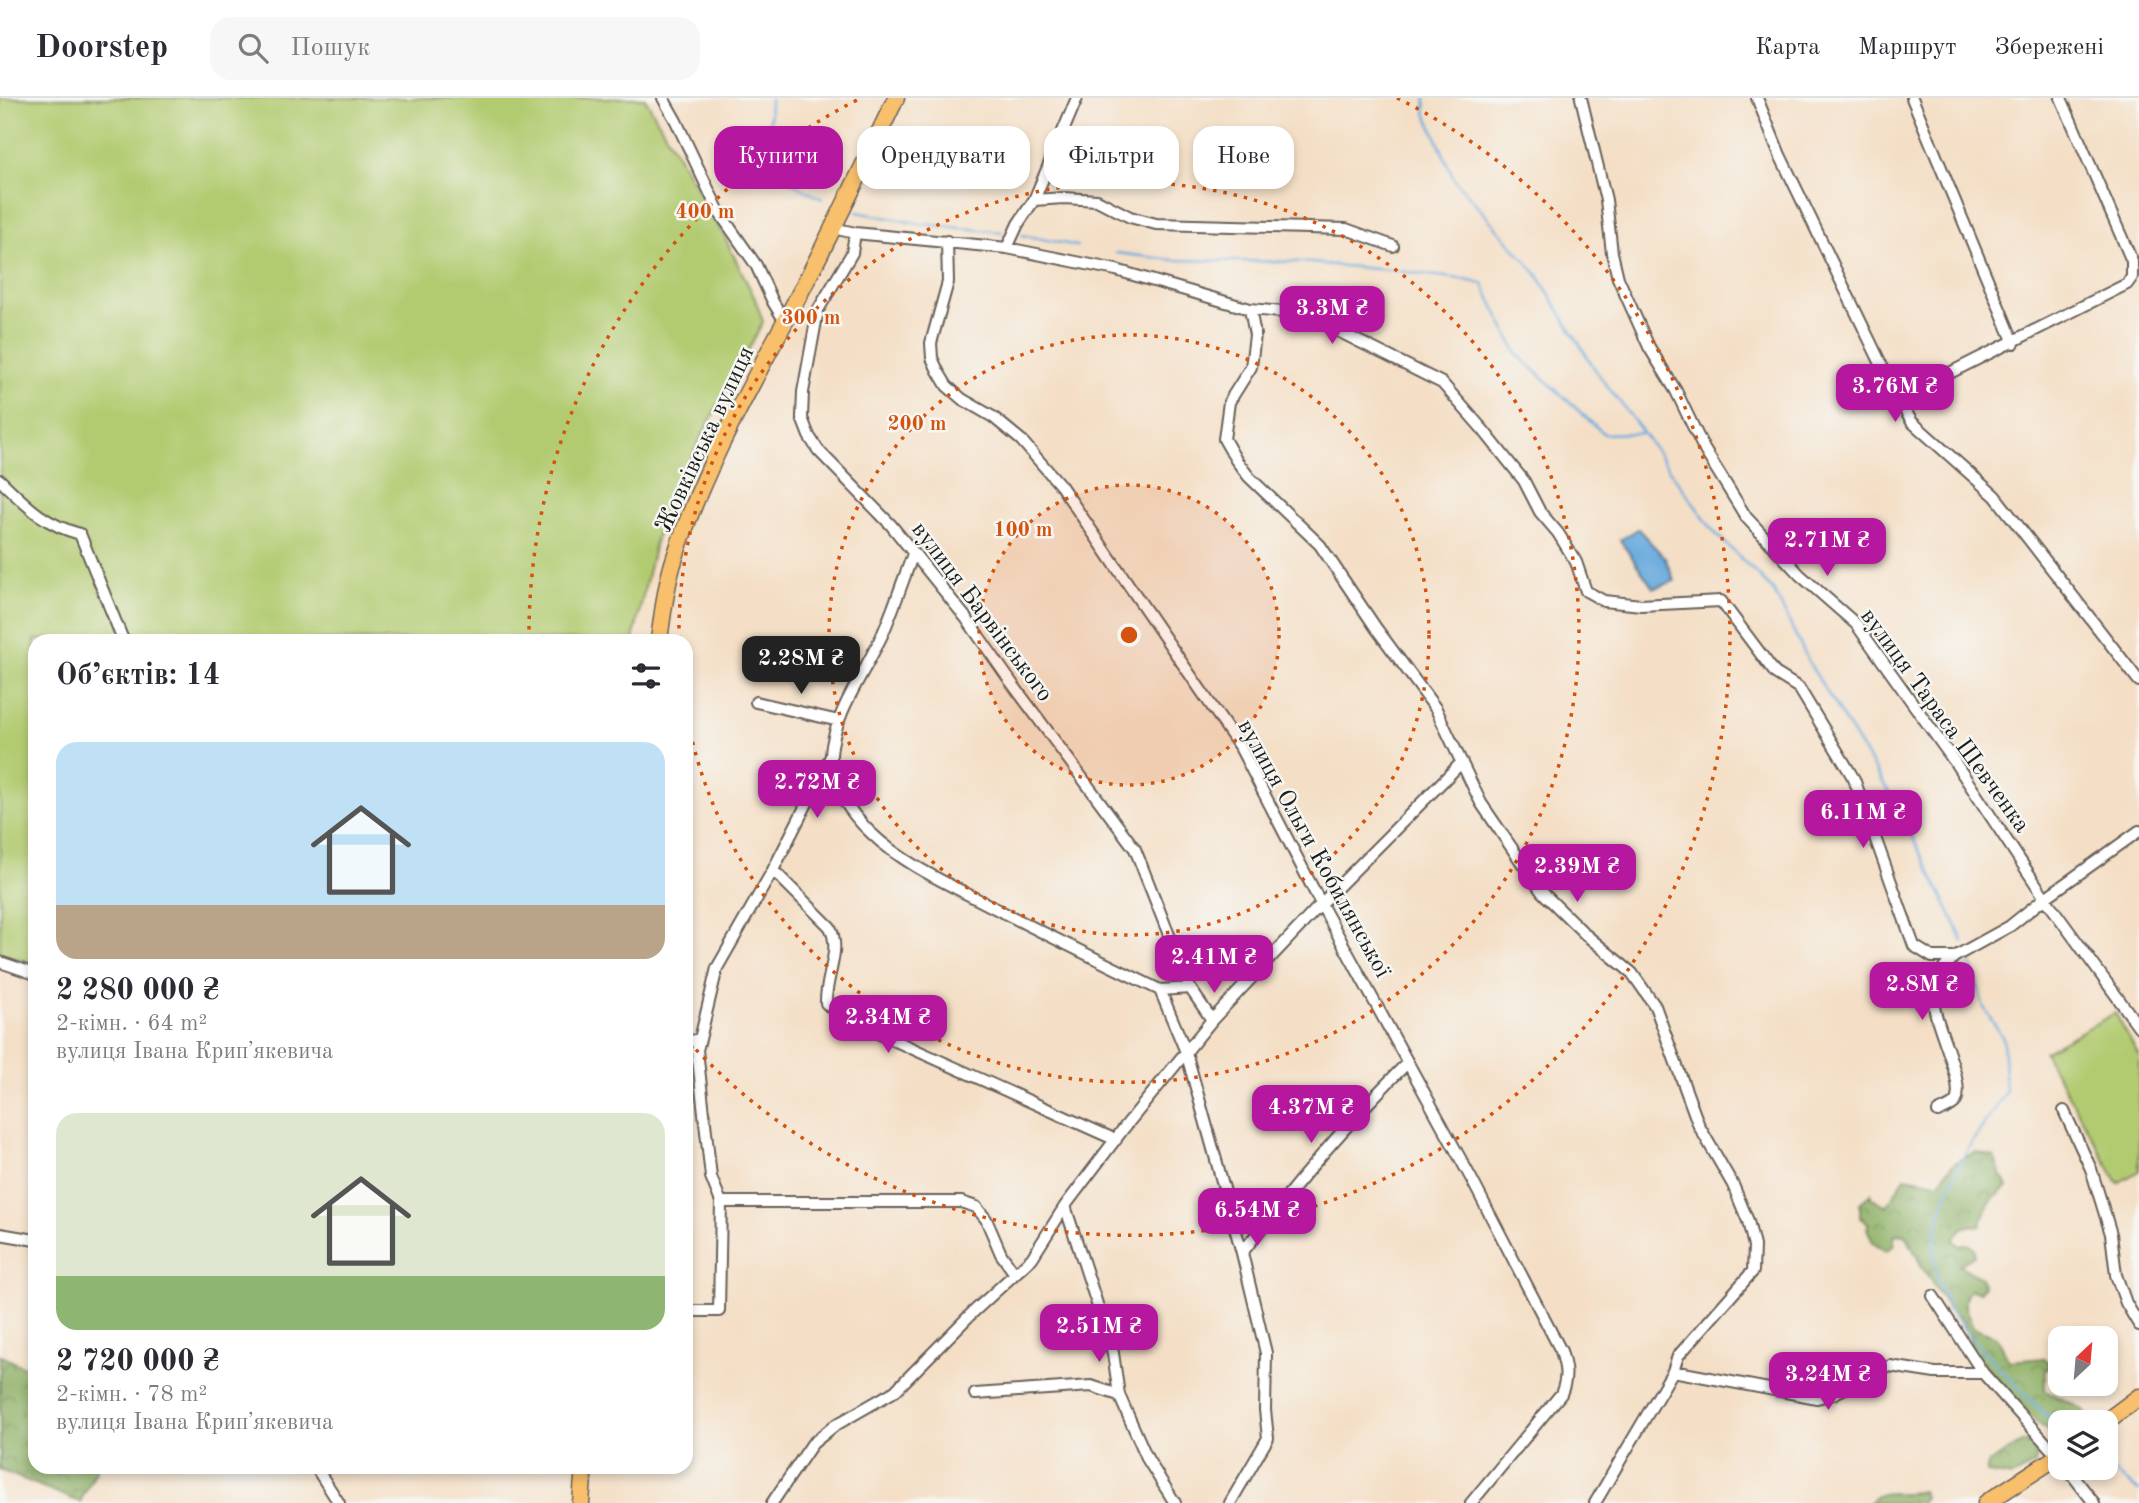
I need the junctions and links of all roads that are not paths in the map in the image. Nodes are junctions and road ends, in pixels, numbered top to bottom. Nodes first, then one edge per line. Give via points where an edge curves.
1 (663, 98) edge
2 (896, 98) edge
3 (1077, 98) edge
4 (1581, 98) edge
5 (1757, 98) edge
6 (1912, 98) edge
7 (2062, 98) edge
8 (1034, 200) junction
9 (833, 228) junction
10 (855, 233) junction
11 (947, 241) junction
12 (1393, 246) dead end
13 (1007, 248) junction
14 (1250, 309) junction
15 (785, 320) junction
16 (2014, 343) junction
17 (1898, 399) junction
18 (0, 480) edge
19 (913, 554) junction
20 (121, 634) edge
21 (660, 634) edge
22 (2139, 681) edge
23 (756, 702) dead end
24 (839, 721) junction
25 (831, 755) junction
26 (1462, 762) junction
27 (2139, 831) edge
28 (773, 870) junction
29 (2045, 898) junction
30 (1321, 904) junction
31 (1954, 957) junction
32 (0, 962) edge
33 (28, 972) edge
34 (1190, 988) junction
35 (1160, 990) junction
36 (1212, 1020) junction
37 (2139, 1027) edge
38 (700, 1039) junction
39 (693, 1040) edge
40 (1186, 1052) junction
41 (1408, 1062) junction
42 (2064, 1111) dead end
43 (1938, 1112) dead end
44 (1116, 1140) junction
45 (721, 1202) junction
46 (1065, 1206) junction
47 (0, 1234) edge
48 (28, 1239) edge
49 (1242, 1253) junction
50 (1015, 1274) junction
51 (1933, 1296) dead end
52 (693, 1311) edge
53 (2139, 1325) edge
54 (1673, 1371) junction
55 (1983, 1373) junction
56 (975, 1394) dead end
57 (1119, 1395) junction
58 (2139, 1397) edge
59 (2118, 1413) edge
60 (2048, 1446) edge
61 (2048, 1467) edge
62 (320, 1474) edge
63 (583, 1474) edge
64 (2076, 1480) edge
65 (339, 1503) edge
66 (581, 1503) edge
67 (772, 1503) edge
68 (1175, 1503) edge
69 (1230, 1503) edge
70 (1471, 1503) edge
71 (1595, 1503) edge
72 (1986, 1503) edge
73 (2094, 1503) edge

1 - 15 street via 719,212 756,265
2 - 9 highway, Жовківська вулиця
3 - 8 street
4 - 29 street, вулиця Тараса Шевченка via 1606,200 1618,278 1704,449 1746,517 1800,575 1856,624
5 - 17 street
6 - 16 street
7 - 16 street via 2132,261 2132,277 2127,284
8 - 12 street via 1097,200 1156,224 1346,229
8 - 13 street
9 - 10 street
9 - 15 highway, Жовківська вулиця
10 - 11 street
10 - 19 street, вулиця Барвінського via 852,253 818,310 802,418 818,450 891,524
11 - 13 street
11 - 30 street, вулиця Ольги Кобилянської via 948,282 931,343 938,371 955,393 1021,440 1062,486 1241,749
13 - 14 street via 1116,270
14 - 26 street via 1255,335 1251,367 1229,402 1224,439 1250,477 1320,545 1436,709
14 - 31 street via 1304,314 1442,383 1524,481 1576,562 1586,591 1604,601 1641,605 1721,601 1775,673 1799,688 1854,779 1914,946 1933,957
15 - 21 highway, Жовківська вулиця via 700,490 675,558
16 - 17 street
17 - 22 street via 1912,422 1995,496
18 - 20 street via 37,516 80,534
19 - 24 street via 883,632
19 - 34 street, вулиця Барвінського via 966,618 1135,849
23 - 24 street
24 - 25 street
25 - 28 street
25 - 35 street via 841,796 871,834 895,853
26 - 30 street
26 - 54 street via 1481,803 1542,892 1632,973 1655,1006 1699,1126 1748,1222 1754,1246 1753,1271 1678,1356
27 - 29 street
28 - 38 street via 717,968
28 - 44 street via 835,937 826,1003 841,1016
29 - 31 street via 2010,926
29 - 37 street, вулиця Тараса Шевченка
30 - 36 street
30 - 41 street, вулиця Ольги Кобилянської
31 - 43 street via 1939,975 1933,997 1957,1094 1950,1107
32 - 33 street
34 - 35 street
34 - 36 street, вулиця Барвінського
35 - 40 street
36 - 40 street
38 - 39 street
38 - 45 street via 697,1050 711,1177
40 - 44 street
40 - 49 street
41 - 49 street via 1366,1104
41 - 70 street, вулиця Ольги Кобилянської via 1567,1369 1561,1394
42 - 53 street via 2091,1170 2111,1234 2116,1275
44 - 46 street
45 - 50 street via 961,1202 986,1219
45 - 52 street via 719,1311
46 - 50 street via 1032,1258
46 - 57 street via 1113,1353
47 - 48 street
49 - 69 street via 1266,1353 1268,1438
50 - 67 street via 895,1391 812,1444
51 - 55 street
54 - 55 street via 1817,1398 1890,1366 1935,1373
54 - 71 street
55 - 60 street
56 - 57 street via 1091,1385
57 - 68 street via 1148,1460
58 - 59 highway
61 - 72 highway
62 - 65 street
63 - 66 highway
64 - 73 street

